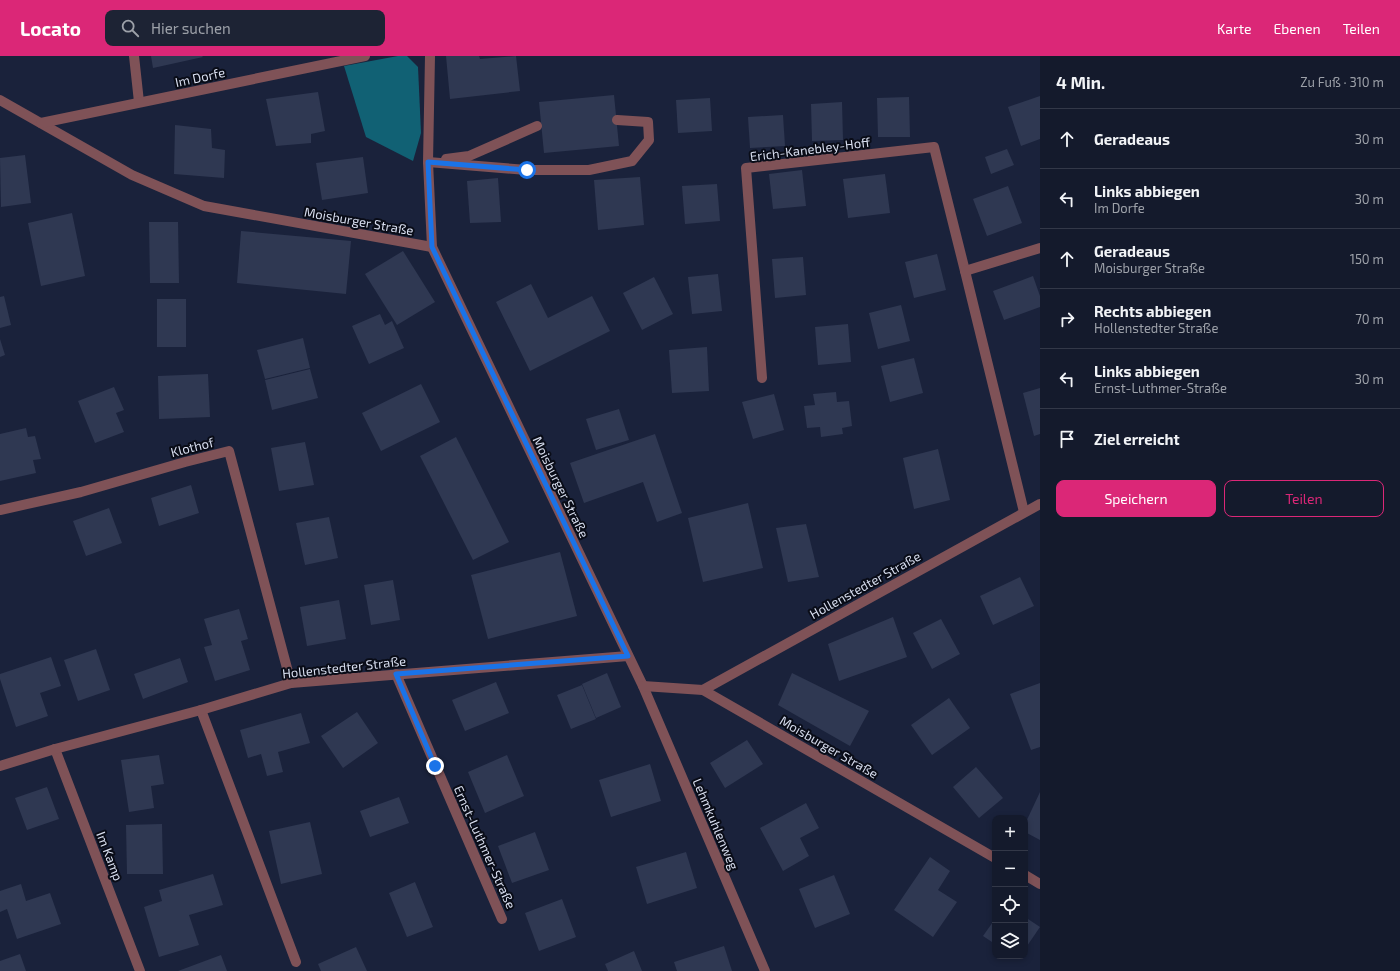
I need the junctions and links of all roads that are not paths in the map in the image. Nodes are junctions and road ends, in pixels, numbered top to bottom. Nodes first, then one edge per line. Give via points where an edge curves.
1 (134, 56) edge
2 (362, 56) edge
3 (430, 56) edge
4 (0, 100) edge
5 (139, 102) junction
6 (616, 120) dead end
7 (41, 123) junction
8 (537, 126) dead end
9 (428, 162) junction
10 (432, 247) junction
11 (1040, 248) edge
12 (964, 271) junction
13 (762, 378) dead end
14 (1040, 504) edge
15 (0, 510) edge
16 (1024, 512) junction
17 (628, 656) junction
18 (396, 674) junction
19 (290, 682) junction
20 (643, 686) junction
21 (703, 690) junction
22 (201, 710) junction
23 (55, 749) junction
24 (0, 766) edge
25 (992, 856) edge
26 (1028, 877) edge
27 (1040, 884) edge
28 (502, 919) dead end
29 (296, 962) dead end
30 (140, 971) edge
31 (765, 971) edge

1 - 5 street
2 - 5 street, Im Dorfe
3 - 9 street
4 - 7 street, Moisburger Straße
5 - 7 street, Im Dorfe
6 - 9 street via 648,122 650,140 632,161 589,170 527,170
7 - 10 street, Moisburger Straße via 132,175 204,206
8 - 9 street via 469,156
9 - 10 street
10 - 17 street, Moisburger Straße
11 - 12 street
12 - 13 street, Erich-Kanebley-Hoff via 934,147 746,168
12 - 16 street, Erich-Kanebley-Hoff
14 - 16 street, Hollenstedter Straße
15 - 19 street, Klothof via 81,492 229,452
16 - 21 street, Hollenstedter Straße
17 - 18 street, Hollenstedter Straße
17 - 20 street, Moisburger Straße
18 - 19 street, Hollenstedter Straße
18 - 28 street, Ernst-Luthmer-Straße
19 - 22 street, Hollenstedter Straße
20 - 21 street, Moisburger Straße
20 - 31 street, Lehmkuhlenweg
21 - 25 street, Moisburger Straße
22 - 23 street, Hollenstedter Straße
22 - 29 street
23 - 24 street, Hollenstedter Straße
23 - 30 street, Im Kamp
26 - 27 street

